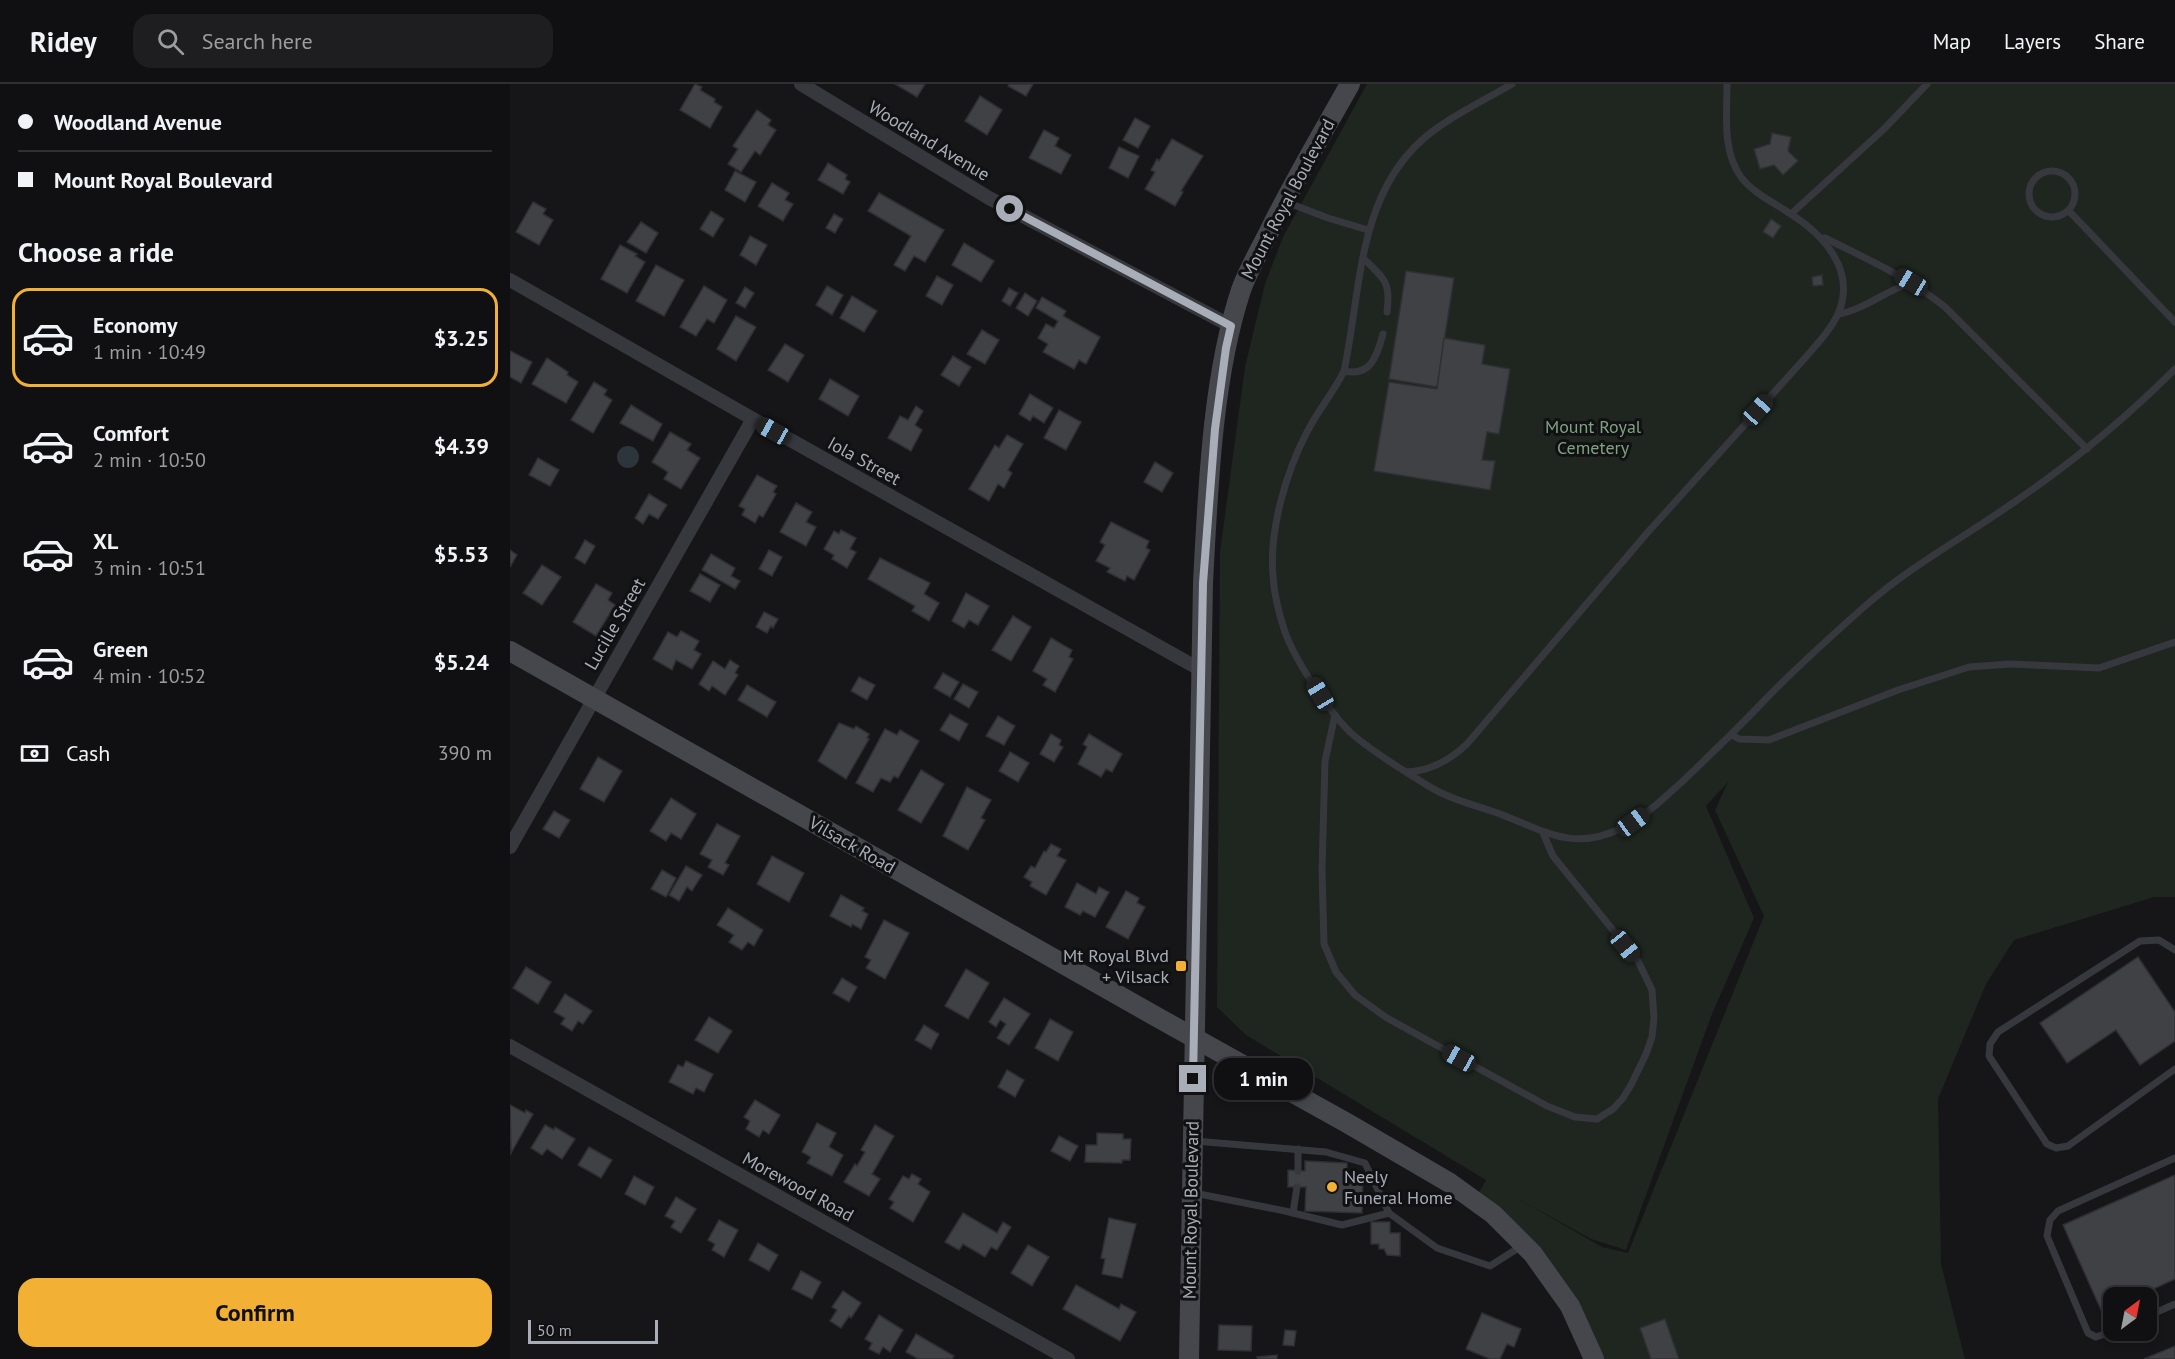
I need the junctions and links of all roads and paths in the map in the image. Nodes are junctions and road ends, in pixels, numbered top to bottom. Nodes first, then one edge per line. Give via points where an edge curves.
1 (801, 84) edge
2 (1350, 84) edge
3 (1512, 84) edge
4 (1727, 84) edge
5 (1927, 84) edge
6 (1284, 201) junction
7 (2069, 211) junction
8 (1791, 214) junction
9 (1368, 230) junction
10 (1820, 236) junction
11 (1363, 258) junction
12 (510, 280) edge
13 (1911, 282) junction
14 (1387, 312) dead end
15 (1838, 314) junction
16 (2175, 322) edge
17 (1231, 326) junction
18 (1383, 334) dead end
19 (2175, 369) edge
20 (1344, 371) junction
21 (753, 419) junction
22 (2087, 449) junction
23 (2175, 642) edge
24 (510, 651) edge
25 (1201, 670) junction
26 (593, 698) junction
27 (1335, 715) junction
28 (1732, 735) junction
29 (1407, 772) junction
30 (1543, 833) junction
31 (510, 847) edge
32 (2175, 950) edge
33 (1194, 1038) junction
34 (510, 1046) edge
35 (2175, 1069) edge
36 (1193, 1140) junction
37 (1298, 1149) junction
38 (2175, 1158) edge
39 (1299, 1171) dead end
40 (1297, 1187) dead end
41 (1192, 1193) junction
42 (1293, 1213) junction
43 (1389, 1213) junction
44 (1525, 1245) junction
45 (2175, 1304) edge
46 (2157, 1312) edge
47 (2103, 1335) edge
48 (1068, 1359) edge
49 (1189, 1359) edge
50 (1594, 1359) edge

1 - 17 street, Woodland Avenue via 989,198
2 - 6 main road, Mount Royal Boulevard
3 - 9 lane via 1436,130 1410,152 1390,182
4 - 8 lane via 1727,136 1733,162 1750,187
5 - 8 lane
6 - 9 lane
6 - 17 main road, Mount Royal Boulevard via 1242,288
7 - 7 lane via 2075,188 2064,174 2043,172 2033,180 2029,198 2034,210 2050,218
7 - 16 lane
8 - 10 lane
9 - 11 lane
10 - 13 lane
10 - 15 lane via 1833,252 1841,272
11 - 14 lane via 1388,287
11 - 20 lane
12 - 21 street, Iola Street
13 - 15 lane
13 - 22 lane via 1945,307
15 - 29 lane via 1806,358 1648,532 1467,744 1438,764
17 - 25 main road, Mount Royal Boulevard via 1207,517
18 - 20 lane via 1371,364 1353,373
19 - 22 lane
20 - 27 lane via 1316,414 1294,459 1278,516 1272,573 1286,635
21 - 25 street, Iola Street
21 - 26 street, Lucille Street
22 - 28 lane via 1908,571 1763,702
23 - 28 lane via 2099,668 2010,664 1969,667 1769,740 1739,739
24 - 26 main road, Vilsack Road
25 - 33 main road, Mount Royal Boulevard
26 - 31 street, Lucille Street
26 - 33 main road, Vilsack Road
27 - 29 lane via 1363,743
27 - 30 lane via 1325,760 1322,890 1324,944 1336,972 1355,995 1387,1018 1547,1106 1575,1117 1598,1119 1623,1098 1646,1054 1654,1018 1652,990 1638,961 1553,856
28 - 30 lane via 1658,803 1622,828 1582,839
29 - 30 lane via 1444,795
32 - 35 lane via 2159,940 2140,941 1998,1032 1990,1044 1989,1056 2047,1144 2056,1148 2068,1146
33 - 36 main road, Mount Royal Boulevard
33 - 44 main road, Vilsack Road via 1450,1183 1493,1214
34 - 48 street, Morewood Road
36 - 37 lane
36 - 41 main road, Mount Royal Boulevard
37 - 39 lane
37 - 43 lane via 1365,1163
38 - 47 lane via 2058,1211 2050,1220 2047,1236 2088,1333 2096,1337
40 - 42 lane
41 - 42 lane
41 - 49 main road, Mount Royal Boulevard
42 - 43 lane via 1342,1225
43 - 44 lane via 1437,1248 1490,1266
44 - 50 main road, Vilsack Road via 1570,1306
45 - 46 lane

